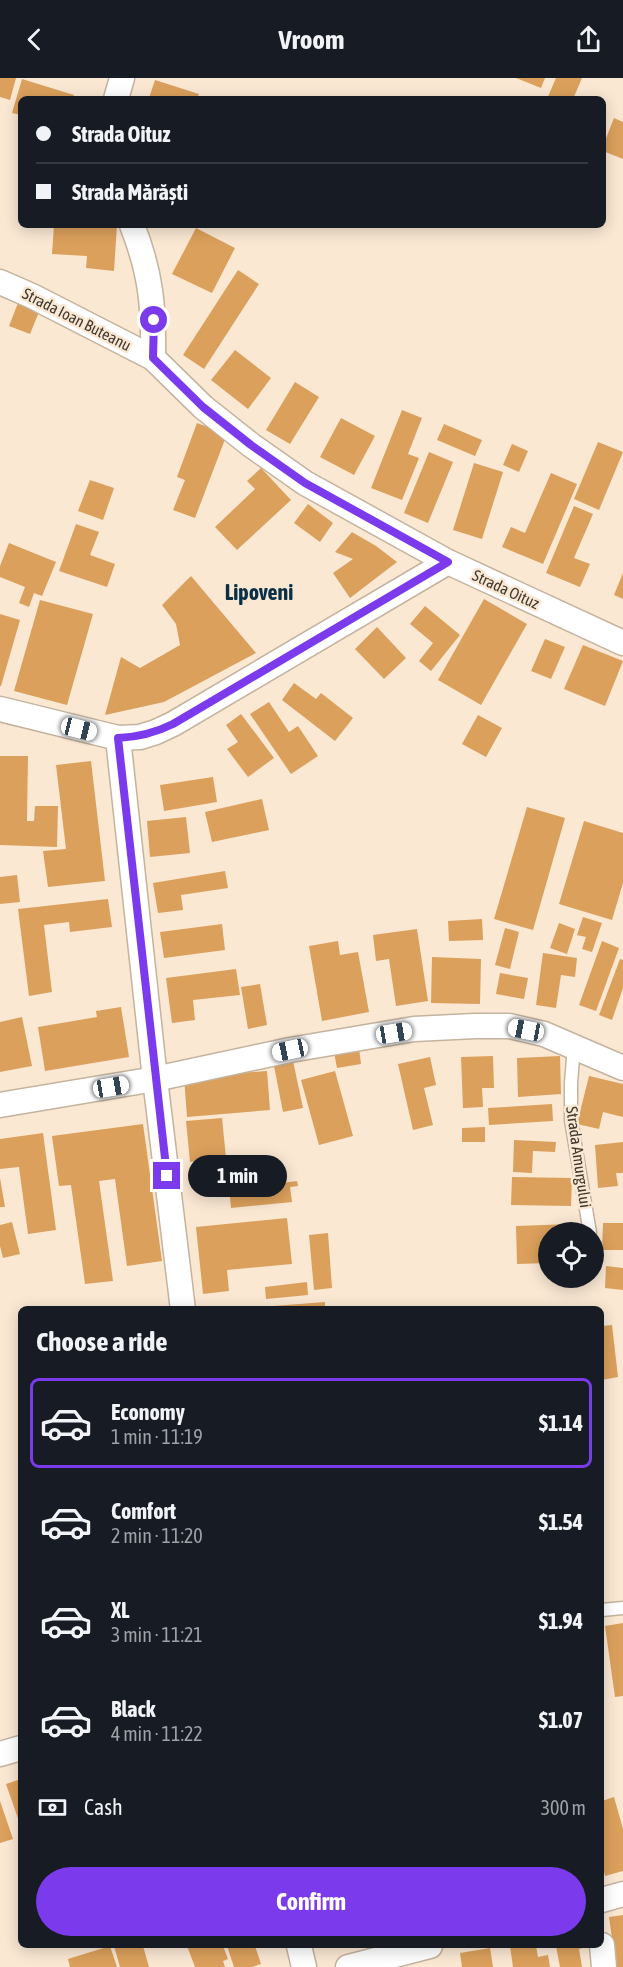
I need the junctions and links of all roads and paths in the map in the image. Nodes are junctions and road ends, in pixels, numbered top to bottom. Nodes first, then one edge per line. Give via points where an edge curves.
1 (122, 78) edge
2 (117, 96) edge
3 (133, 228) edge
4 (0, 282) edge
5 (153, 358) junction
6 (448, 562) junction
7 (623, 643) edge
8 (0, 709) edge
9 (118, 738) junction
10 (574, 1046) junction
11 (623, 1068) edge
12 (155, 1079) junction
13 (0, 1105) edge
14 (588, 1222) edge
15 (183, 1306) edge
16 (623, 1608) edge
17 (604, 1610) edge
18 (18, 1749) edge
19 (0, 1754) edge
20 (623, 1894) edge
21 (604, 1899) edge
22 (299, 1948) edge
23 (422, 1948) edge
24 (602, 1948) edge
25 (304, 1967) edge
26 (348, 1967) edge
27 (604, 1967) edge

1 - 2 street
3 - 5 street via 151,292
4 - 5 street, Strada Ioan Buteanu
5 - 6 street, Strada Oituz via 203,407 305,483
6 - 7 street, Strada Oituz
6 - 9 street via 173,724 140,737
8 - 9 street
9 - 12 street
10 - 11 street
10 - 12 street via 509,1026 414,1029
10 - 14 lane, Strada Amurgului via 572,1120
12 - 13 street
12 - 15 street
16 - 17 lane
18 - 19 street
20 - 21 street
22 - 25 street
23 - 26 street
24 - 27 street

